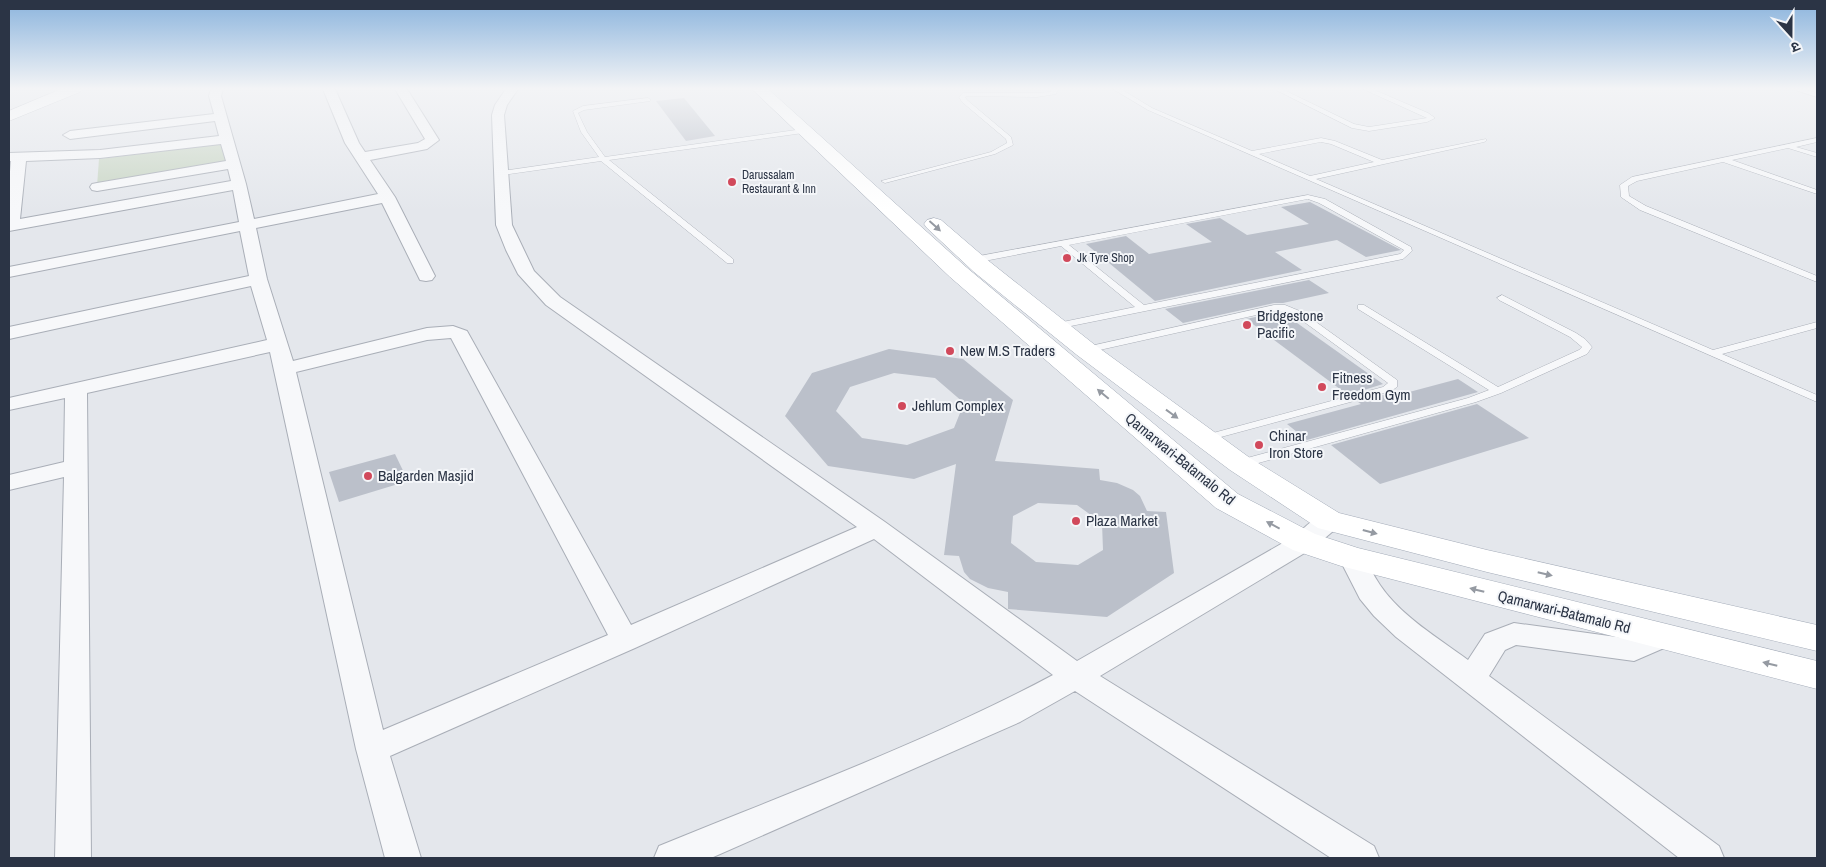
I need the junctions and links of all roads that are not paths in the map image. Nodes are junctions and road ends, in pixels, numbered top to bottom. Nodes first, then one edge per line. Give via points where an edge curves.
1 (116, 129) edge
2 (224, 129) edge
3 (346, 129) edge
4 (427, 129) edge
5 (499, 129) edge
6 (583, 129) edge
7 (827, 129) edge
8 (999, 129) edge
9 (1197, 129) edge
10 (803, 130) joint
11 (70, 135) dead end
12 (227, 139) junction
13 (1484, 140) dead end
14 (1817, 140) edge
15 (1789, 146) junction
16 (1252, 153) junction
17 (100, 154) junction
18 (1817, 155) edge
19 (14, 157) edge
20 (361, 157) junction
21 (604, 160) junction
22 (1724, 160) junction
23 (1381, 162) junction
24 (236, 174) junction
25 (502, 174) junction
26 (1309, 178) junction
27 (885, 181) junction
28 (97, 186) junction
29 (1817, 192) edge
30 (387, 197) junction
31 (94, 211) junction
32 (247, 224) junction
33 (10, 226) edge
34 (1062, 243) junction
35 (974, 260) junction
36 (730, 261) dead end
37 (9, 272) edge
38 (426, 276) dead end
39 (258, 279) junction
40 (1817, 279) edge
41 (1502, 298) dead end
42 (1361, 306) dead end
43 (1143, 309) junction
44 (1817, 325) edge
45 (1056, 326) junction
46 (9, 333) edge
47 (277, 344) junction
48 (1086, 350) junction
49 (1714, 353) junction
50 (284, 369) junction
51 (76, 389) junction
52 (1497, 391) junction
53 (1817, 399) edge
54 (9, 404) edge
55 (1206, 438) junction
56 (1240, 464) junction
57 (76, 467) junction
58 (9, 482) edge
59 (1329, 521) junction
60 (876, 528) junction
61 (1304, 542) junction
62 (1352, 558) junction
63 (1661, 637) junction
64 (1817, 638) edge
65 (624, 640) junction
66 (1817, 675) edge
67 (1076, 676) junction
68 (1471, 680) junction
69 (372, 749) junction
70 (73, 858) edge
71 (403, 858) edge
72 (672, 858) edge
73 (1361, 858) edge
74 (1706, 858) edge

1 - 11 street
2 - 12 street
3 - 20 street
4 - 20 street via 432,140 422,146
5 - 25 street
6 - 21 lane
7 - 27 main road, Qamarwari-Batamalo Rd
8 - 27 lane via 1011,144 994,153
9 - 16 lane
10 - 21 lane
61 -> 10 main road, Qamarwari-Batamalo Rd via 1228,501 958,272
12 - 17 street
12 - 24 street
13 - 23 lane
14 - 15 lane
15 - 18 lane
15 - 22 lane
16 - 23 lane via 1321,140
16 - 26 lane
17 - 19 street
17 - 28 street
19 - 33 street
20 - 30 street
21 - 25 lane
21 - 36 lane
22 - 29 lane
22 - 40 lane via 1635,179 1624,185 1625,197 1643,208
23 - 26 lane
24 - 28 street
24 - 31 street
24 - 32 street
25 - 60 street via 504,225 514,250 527,274 553,301
26 - 49 lane
27 -> 35 main road, Qamarwari-Batamalo Rd
28 - 31 street
30 - 32 street
30 - 38 street
31 - 33 street
32 - 37 street
32 - 39 street
34 - 35 lane
34 - 43 lane
34 - 43 lane via 1308,197 1322,201 1408,249 1403,256
35 - 45 main road, Qamarwari-Batamalo Rd
39 - 46 street
39 - 47 street
41 - 52 lane via 1573,335 1586,347 1583,352
42 - 52 lane
43 - 45 lane
44 - 49 lane
45 - 48 main road, Qamarwari-Batamalo Rd
47 - 50 street
47 - 51 street
48 -> 55 main road, Qamarwari-Batamalo Rd
48 - 55 lane via 1285,308 1299,314 1393,382 1387,390
49 - 53 lane
50 - 65 street via 427,334 453,332 460,335
50 - 69 street
51 - 54 street
51 - 57 street
52 - 56 lane
55 - 56 main road, Qamarwari-Batamalo Rd
56 - 59 main road, Qamarwari-Batamalo Rd
57 - 58 street
57 - 70 street
59 - 61 street
59 -> 64 main road, Qamarwari-Batamalo Rd
60 - 65 street
60 - 67 street
61 - 62 main road, Qamarwari-Batamalo Rd
61 - 67 street
63 -> 62 main road, Qamarwari-Batamalo Rd
62 - 68 street via 1370,592 1384,609
66 -> 63 main road, Qamarwari-Batamalo Rd
63 - 68 street via 1634,650 1514,634 1495,642
65 - 69 street
67 - 72 street via 1009,713
67 - 73 street
68 - 74 street
69 - 71 street

